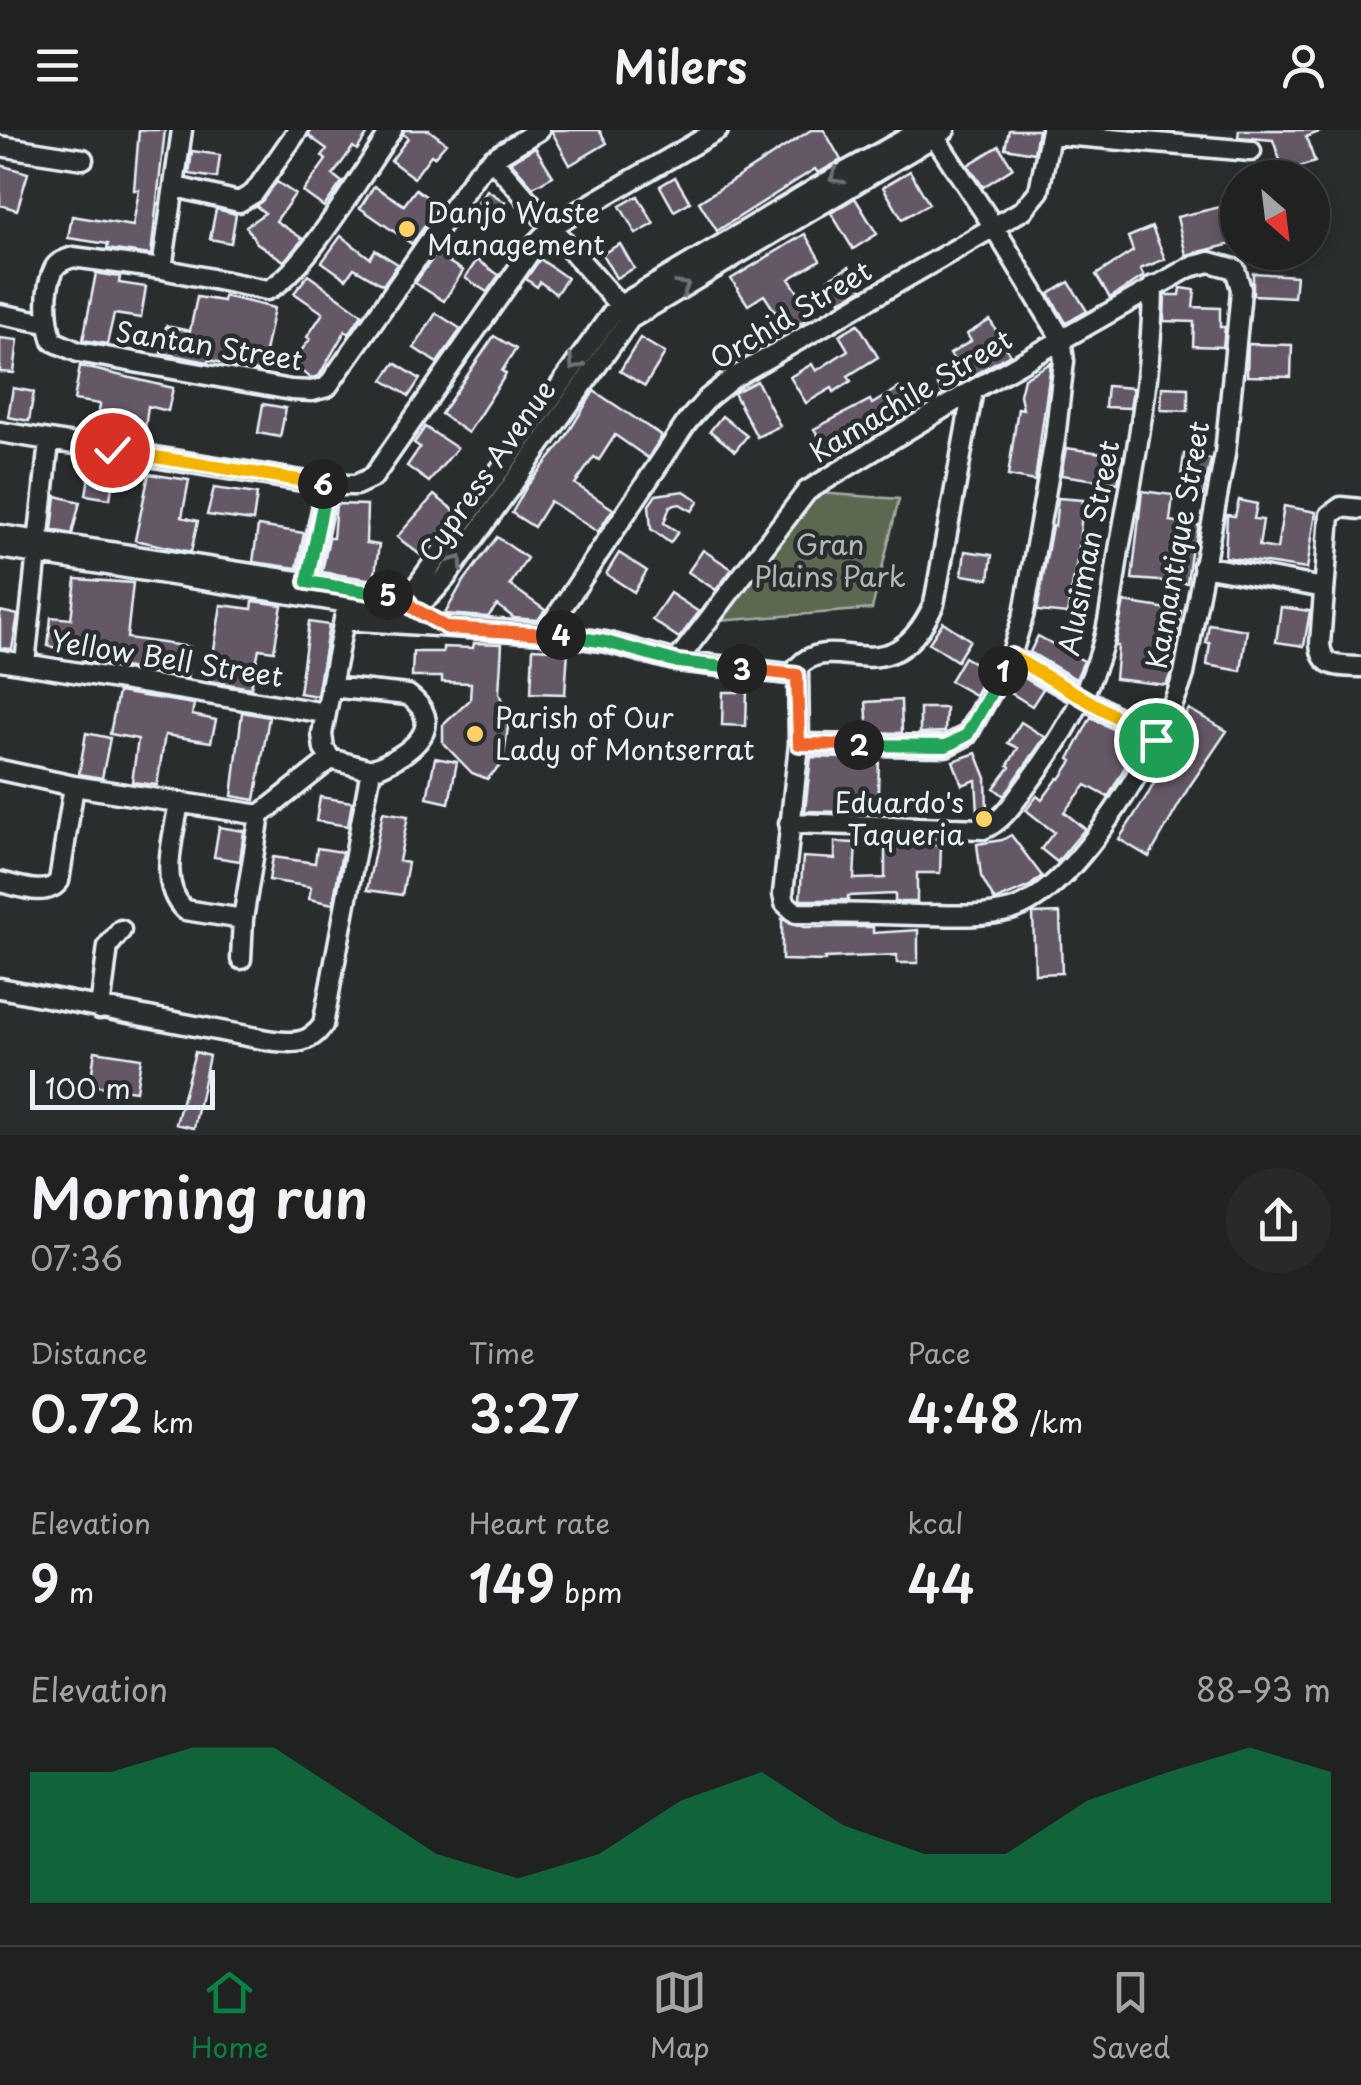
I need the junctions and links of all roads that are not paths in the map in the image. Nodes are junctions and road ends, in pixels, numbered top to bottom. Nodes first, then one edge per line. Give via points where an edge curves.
1 (182, 130) edge
2 (298, 130) edge
3 (392, 130) edge
4 (539, 130) edge
5 (718, 130) edge
6 (933, 132) edge
7 (1051, 132) edge
8 (0, 146) edge
9 (1251, 150) dead end
10 (83, 159) dead end
11 (492, 159) junction
12 (176, 188) junction
13 (553, 226) junction
14 (994, 226) junction
15 (1220, 265) edge
16 (162, 269) junction
17 (1235, 270) edge
18 (1153, 286) junction
19 (625, 312) junction
20 (0, 314) edge
21 (46, 322) junction
22 (1061, 338) junction
23 (973, 390) junction
24 (0, 432) edge
25 (49, 442) junction
26 (327, 485) junction
27 (1361, 509) edge
28 (0, 535) edge
29 (36, 546) junction
30 (0, 548) edge
31 (1203, 566) junction
32 (308, 588) junction
33 (1324, 588) junction
34 (408, 602) junction
35 (347, 603) junction
36 (448, 628) junction
37 (545, 633) junction
38 (1011, 656) junction
39 (0, 660) edge
40 (678, 662) junction
41 (25, 664) junction
42 (1361, 667) edge
43 (797, 675) junction
44 (330, 687) junction
45 (1084, 698) junction
46 (325, 713) junction
47 (1156, 740) junction
48 (799, 744) junction
49 (331, 759) junction
50 (0, 770) edge
51 (371, 770) junction
52 (74, 786) junction
53 (178, 802) junction
54 (260, 815) junction
55 (789, 823) junction
56 (0, 882) edge
57 (243, 919) junction
58 (121, 930) dead end
59 (240, 959) dead end
60 (0, 988) edge
61 (100, 1009) junction

1 - 12 street
2 - 12 street via 254,193 239,202
3 - 16 street via 280,286 267,290
4 - 11 street, Santan Street
5 - 13 street
6 - 14 street
6 - 19 street, Cypress Avenue
7 - 9 street
7 - 14 street, Orchid Street via 1039,191
8 - 10 street
11 - 13 street
11 - 21 street, Santan Street via 320,390 78,352 53,341
12 - 16 street
13 - 19 street
13 - 26 street via 373,477
14 - 22 street
14 - 37 street, Orchid Street via 708,398
15 - 18 street, Kamachile Street via 1190,267
16 - 21 street via 92,257 60,262
17 - 31 street, Kamantique Street via 1241,289 1234,375
18 - 22 street, Kamachile Street
18 - 45 street, Alusiman Street via 1141,428 1103,643
19 - 34 street, Cypress Avenue via 508,476 447,576 422,604
20 - 21 street
22 - 23 street, Kamachile Street
22 - 38 street via 1064,381 1055,439
23 - 40 street, Kamachile Street via 807,491
23 - 43 street via 934,604 920,629 892,654 814,655 801,662
24 - 25 street
25 - 26 street
25 - 29 street
26 - 32 street
27 - 33 street via 1341,508 1330,516
28 - 29 street
29 - 30 street
29 - 32 street
29 - 41 street
31 - 33 street
31 - 47 street, Kamantique Street via 1184,674
32 - 35 street
33 - 42 street via 1323,661
34 - 35 street
34 - 36 street
35 - 36 street
35 - 44 street
36 - 37 street
37 - 40 street
38 - 45 street
38 - 48 street via 958,742
39 - 41 street, Yellow Bell Street
40 - 43 street
41 - 46 street, Yellow Bell Street
43 - 48 street, Kamantique Street
44 - 46 street
44 - 51 street via 408,694 422,711 415,747
45 - 47 street
45 - 55 street, Alusiman Street via 994,824 982,829
46 - 49 street via 322,742
47 - 55 street, Kamantique Street via 1070,869 1013,910 974,916 796,913 783,894
48 - 55 street, Kamantique Street
49 - 51 street
49 - 54 street
50 - 52 street
51 - 61 street via 323,1024 315,1036 285,1042
52 - 53 street
52 - 56 street via 54,888
53 - 54 street
53 - 57 street via 171,894 185,910
54 - 57 street
57 - 59 street
58 - 61 street via 108,946
60 - 61 street

